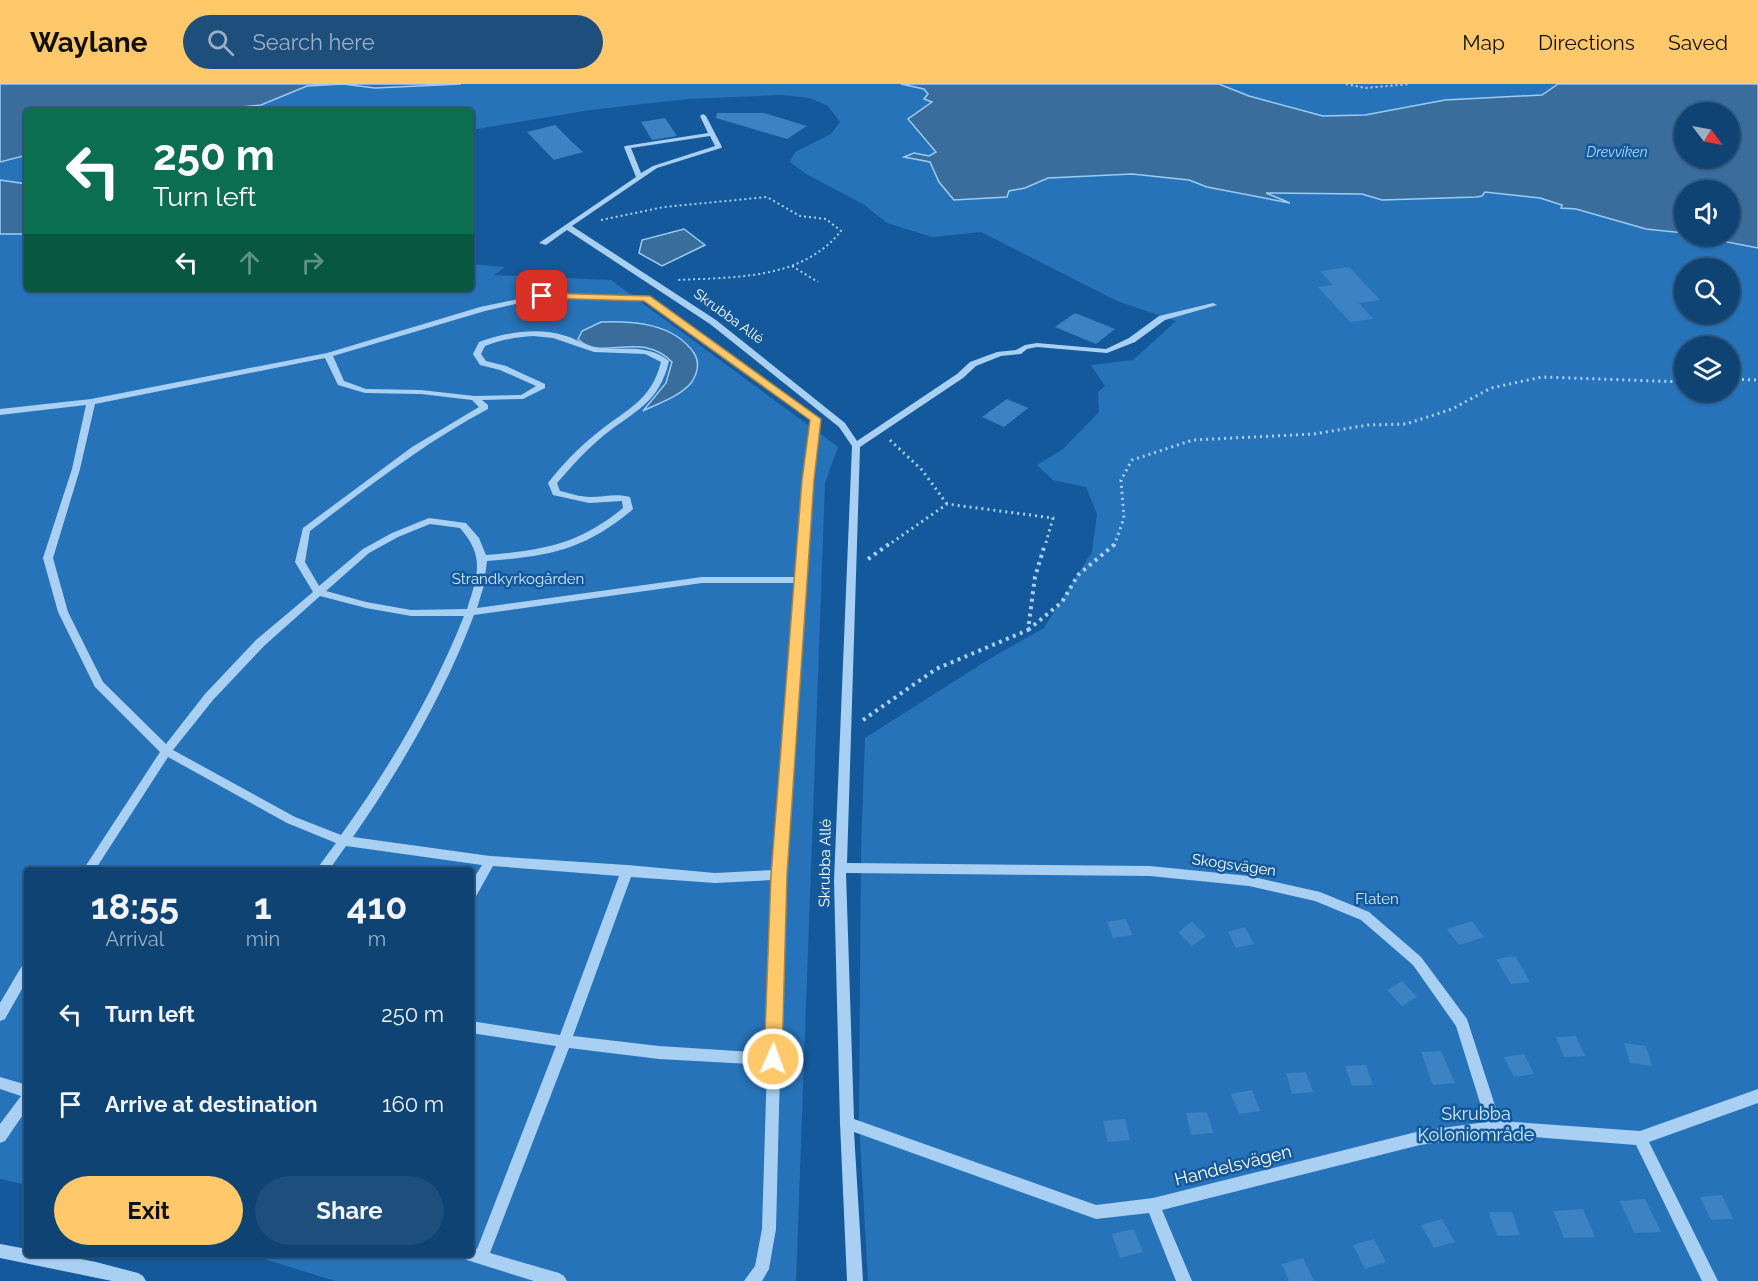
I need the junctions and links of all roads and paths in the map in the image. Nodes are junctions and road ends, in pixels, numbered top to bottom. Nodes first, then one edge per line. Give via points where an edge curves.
1 (1346, 84) edge
2 (1410, 84) edge
3 (702, 116) dead end
4 (712, 134) junction
5 (639, 177) junction
6 (599, 221) dead end
7 (568, 227) junction
8 (543, 243) dead end
9 (792, 266) junction
10 (652, 282) junction
11 (818, 282) dead end
12 (1213, 305) dead end
13 (328, 355) junction
14 (1740, 379) edge
15 (1758, 380) edge
16 (1674, 382) edge
17 (474, 398) junction
18 (91, 402) junction
19 (0, 412) edge
20 (881, 431) junction
21 (856, 446) junction
22 (947, 504) junction
23 (483, 558) junction
24 (850, 572) junction
25 (800, 580) junction
26 (318, 592) junction
27 (472, 612) junction
28 (1028, 630) junction
29 (845, 732) junction
30 (166, 752) junction
31 (344, 841) junction
32 (490, 861) junction
33 (90, 867) edge
34 (324, 867) edge
35 (841, 868) junction
36 (627, 870) junction
37 (779, 875) junction
38 (474, 889) edge
39 (24, 973) edge
40 (0, 1015) edge
41 (474, 1028) edge
42 (564, 1043) junction
43 (773, 1059) junction
44 (0, 1083) edge
45 (24, 1090) edge
46 (1758, 1096) edge
47 (24, 1102) edge
48 (847, 1123) junction
49 (1495, 1126) junction
50 (0, 1136) edge
51 (1640, 1138) junction
52 (1153, 1205) junction
53 (0, 1251) edge
54 (24, 1256) edge
55 (475, 1256) edge
56 (32, 1257) edge
57 (138, 1281) edge
58 (559, 1281) edge
59 (752, 1281) edge
60 (855, 1281) edge
61 (1184, 1281) edge
62 (1710, 1281) edge

1 - 2 path via 1365,88
3 - 4 street
4 - 5 street via 719,147 655,167
4 - 5 street via 627,147
5 - 7 street
6 - 9 path via 664,207 767,197 800,216 826,219 841,231 834,244
7 - 8 street
7 - 10 street, Skrubba Allé
9 - 10 path via 756,276
9 - 11 path
10 - 21 street, Skrubba Allé via 713,322 842,425
12 - 20 street via 1162,318 1132,340 1107,351 1037,345 973,364
13 - 17 street via 341,383 365,391
13 - 18 street
13 - 25 street via 483,309 542,296 646,298 816,419
14 - 15 path
16 - 28 path via 1542,377 1491,388 1452,409 1406,424 1368,425 1314,434 1194,440 1132,460 1121,480 1124,518 1115,545 1078,574 1062,602
17 - 23 street via 523,397 542,386 483,363 477,354 482,344 503,336 531,334 564,338 595,350 651,351 665,361 662,380 647,401 608,428 552,483 556,493 585,500 616,496 627,500 628,509 593,535 549,552
17 - 26 street via 485,407 452,423 306,530 300,562
18 - 19 street
18 - 30 street via 76,469 48,558 63,612 99,684
20 - 21 street
20 - 22 path via 922,470
21 - 24 street, Skrubba Allé
22 - 24 path
22 - 28 path via 1053,518 1035,578
23 - 26 street via 475,538 463,525 429,521 366,551
23 - 27 street
24 - 29 street, Skrubba Allé
25 - 27 street via 702,580
25 - 37 street
26 - 27 street via 366,606 411,613
26 - 30 street via 260,643 209,697
27 - 31 street via 416,731
28 - 29 path via 936,669
29 - 35 street, Skrubba Allé
30 - 31 street via 291,820
30 - 33 street
31 - 32 street
31 - 34 street
32 - 36 street
32 - 38 street
35 - 48 street, Skrubba Allé
35 - 49 street, Skogsvägen via 1150,872 1250,880 1316,896 1365,916 1417,961 1462,1023
36 - 37 street via 715,878
36 - 42 street
37 - 43 street
39 - 40 street
41 - 42 street
42 - 43 street via 700,1058
42 - 55 street
43 - 59 street via 769,1229 762,1269
44 - 45 street
46 - 51 street, Handelsvägen
47 - 50 street
48 - 52 street, Handelsvägen via 1096,1212
48 - 60 street, Skrubba Allé
49 - 51 street, Handelsvägen
49 - 52 street, Handelsvägen via 1420,1138
51 - 62 street
52 - 61 street
53 - 54 street
55 - 58 street
56 - 57 street

